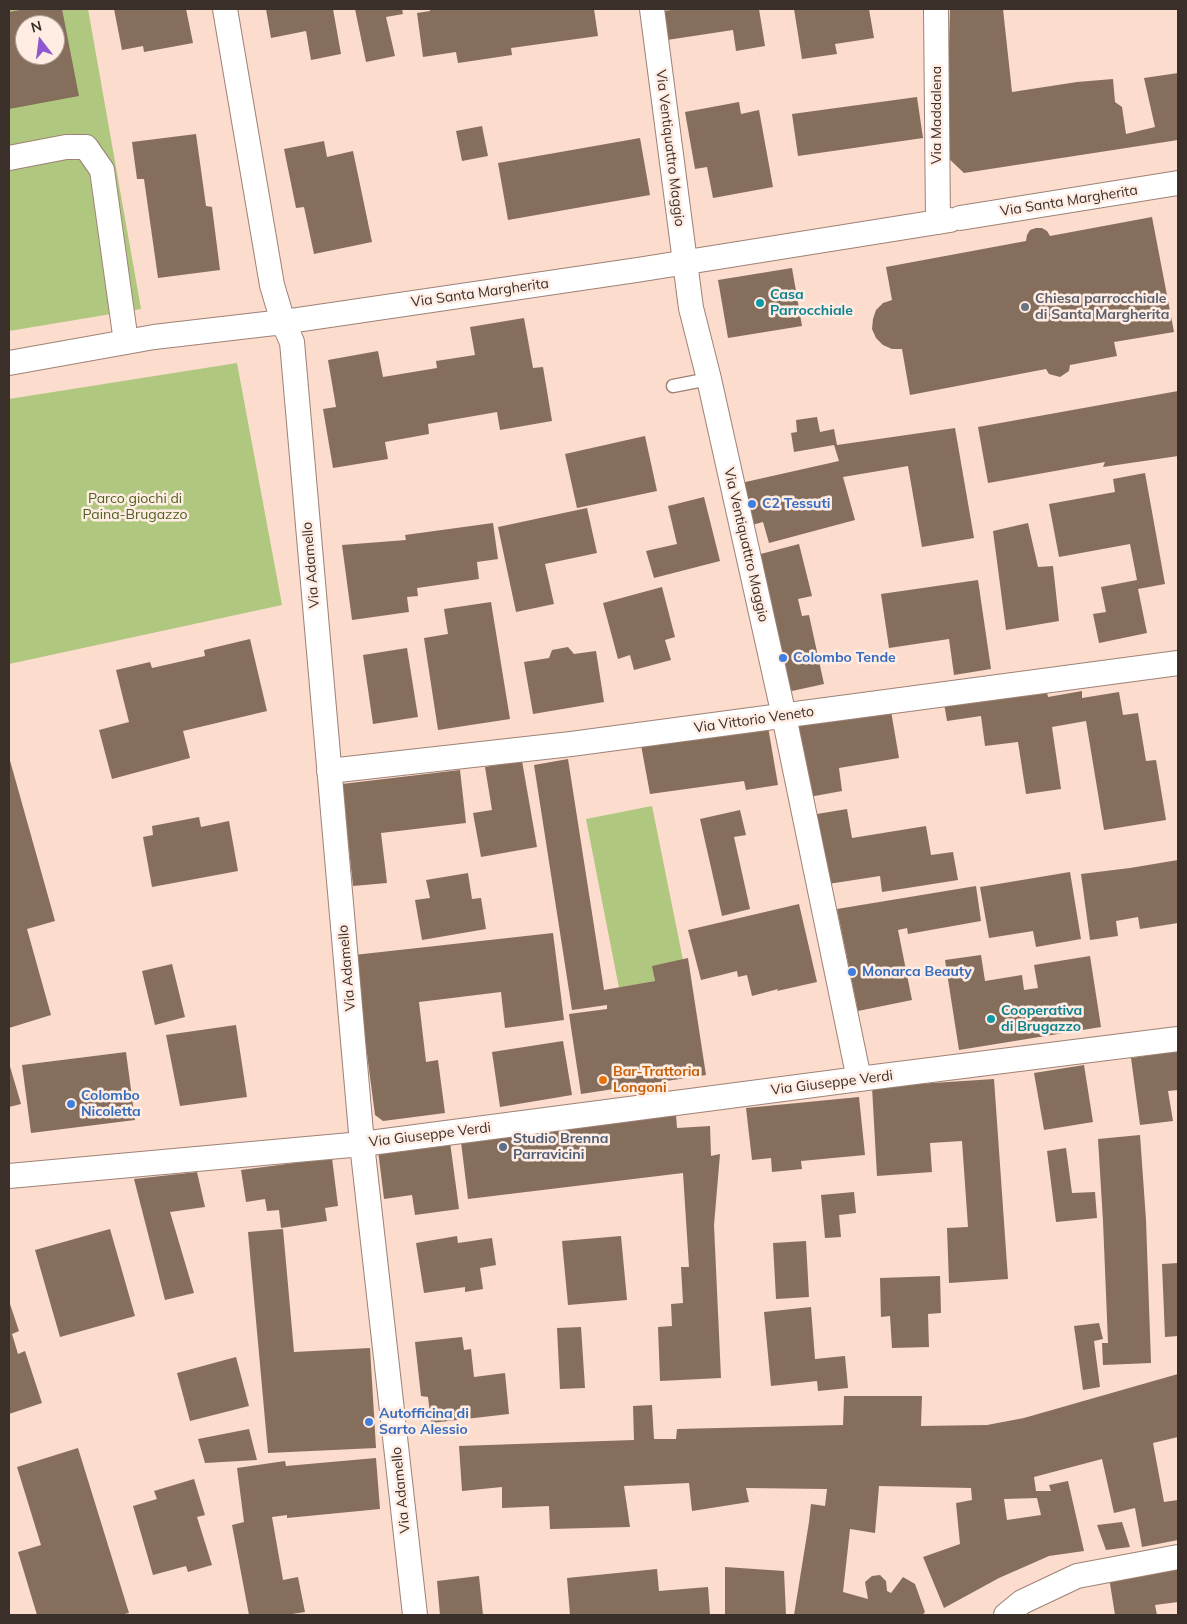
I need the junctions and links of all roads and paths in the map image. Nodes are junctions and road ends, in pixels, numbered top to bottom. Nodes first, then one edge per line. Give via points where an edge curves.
1 (226, 9) edge
2 (652, 9) edge
3 (936, 9) edge
4 (9, 158) edge
5 (1178, 183) edge
6 (949, 220) junction
7 (685, 262) junction
8 (283, 322) junction
9 (126, 342) junction
10 (9, 363) edge
11 (709, 379) junction
12 (673, 386) dead end
13 (1178, 663) edge
14 (784, 716) junction
15 (329, 771) junction
16 (1178, 1039) edge
17 (859, 1079) junction
18 (362, 1144) junction
19 (9, 1176) edge
20 (1178, 1557) edge
21 (415, 1615) edge
22 (1006, 1615) edge

1 - 8 street, Via Adamello via 272,285
2 - 7 street, Via Ventiquattro Maggio
3 - 6 street, Via Maddalena
4 - 9 street via 66,146 86,148 102,170
5 - 6 street, Via Santa Margherita
6 - 7 street, Via Santa Margherita
7 - 8 street, Via Santa Margherita
7 - 11 street, Via Ventiquattro Maggio via 691,308
8 - 9 street, Via Santa Margherita
8 - 15 street, Via Adamello via 292,342
9 - 10 street, Via Santa Margherita
11 - 12 lane
11 - 14 street, Via Ventiquattro Maggio
13 - 14 street, Via Vittorio Veneto
14 - 15 street, Via Vittorio Veneto
14 - 17 street, Via Ventiquattro Maggio
15 - 18 street, Via Adamello
16 - 17 street, Via Giuseppe Verdi
17 - 18 street, Via Giuseppe Verdi
18 - 19 street, Via Giuseppe Verdi
18 - 21 street, Via Adamello
20 - 22 street via 1077,1576 1022,1602

